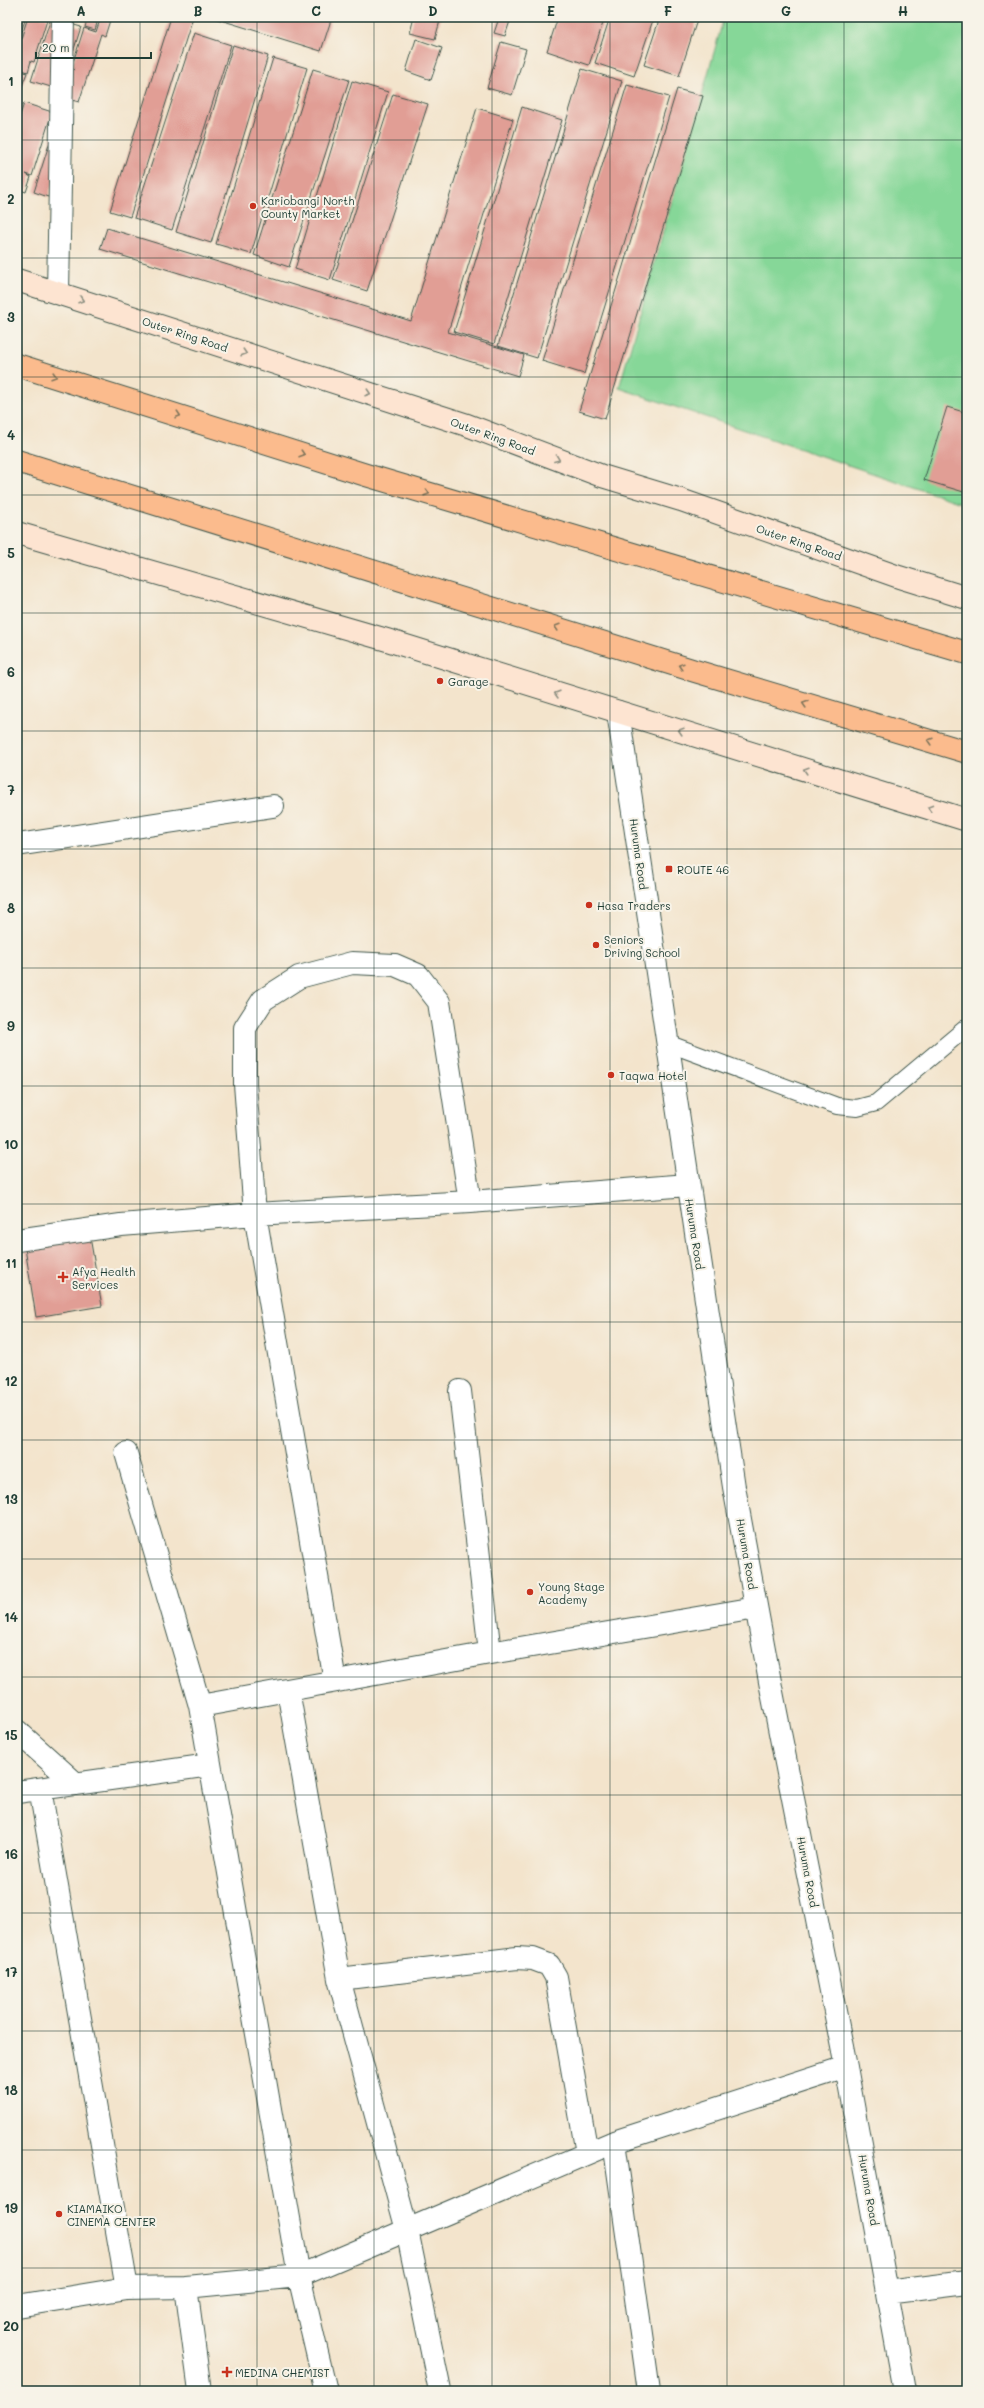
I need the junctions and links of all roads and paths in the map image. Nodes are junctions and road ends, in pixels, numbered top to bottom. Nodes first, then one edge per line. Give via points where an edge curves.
1 (63, 17) edge
2 (17, 280) edge
3 (58, 293) junction
4 (17, 365) edge
5 (17, 461) edge
6 (17, 533) edge
7 (967, 598) edge
8 (967, 653) edge
9 (618, 712) junction
10 (967, 752) edge
11 (273, 806) dead end
12 (967, 820) edge
13 (17, 845) edge
14 (967, 1027) edge
15 (667, 1043) junction
16 (688, 1185) junction
17 (470, 1202) junction
18 (255, 1214) junction
19 (17, 1240) edge
20 (460, 1392) dead end
21 (126, 1453) dead end
22 (756, 1608) junction
23 (490, 1653) junction
24 (335, 1681) junction
25 (288, 1690) junction
26 (200, 1706) junction
27 (17, 1731) edge
28 (210, 1765) junction
29 (76, 1784) junction
30 (40, 1789) junction
31 (17, 1792) edge
32 (340, 1979) junction
33 (846, 2067) junction
34 (614, 2142) junction
35 (587, 2153) junction
36 (407, 2230) junction
37 (299, 2276) junction
38 (967, 2282) edge
39 (186, 2287) junction
40 (127, 2288) junction
41 (887, 2292) junction
42 (17, 2306) edge
43 (200, 2391) edge
44 (326, 2391) edge
45 (440, 2391) edge
46 (649, 2391) edge
47 (905, 2391) edge

1 - 3 street
2 - 3 main road, Outer Ring Road
3 -> 7 main road, Outer Ring Road via 459,422 602,476 681,500 898,577
4 -> 8 main road via 366,475
10 -> 5 main road via 695,671
9 -> 6 main road via 387,640
12 -> 9 main road
9 - 15 street, Huruma Road
11 - 13 street
14 - 15 lane via 876,1103 857,1108 837,1106
15 - 16 street, Huruma Road
16 - 17 street
16 - 22 street, Huruma Road via 734,1487
17 - 18 street
17 - 18 street via 439,1002 418,975 395,965 352,963 299,977 263,1000 245,1028 245,1084
18 - 19 street via 121,1225
18 - 24 street
20 - 23 street
21 - 26 street
22 - 23 street
22 - 33 street, Huruma Road
23 - 24 street
24 - 25 street
25 - 26 street
25 - 32 street
26 - 28 street
27 - 29 street
28 - 29 street
28 - 37 street
29 - 30 street
30 - 31 street
30 - 40 street
32 - 35 street via 517,1958 533,1959 549,1965 556,1977
32 - 36 street
33 - 34 street
33 - 41 street, Huruma Road
34 - 35 street
34 - 46 street
35 - 36 street
36 - 37 street
36 - 45 street
37 - 39 street
37 - 44 street
38 - 41 street
39 - 40 street
39 - 43 street
40 - 42 street
41 - 47 street, Huruma Road

